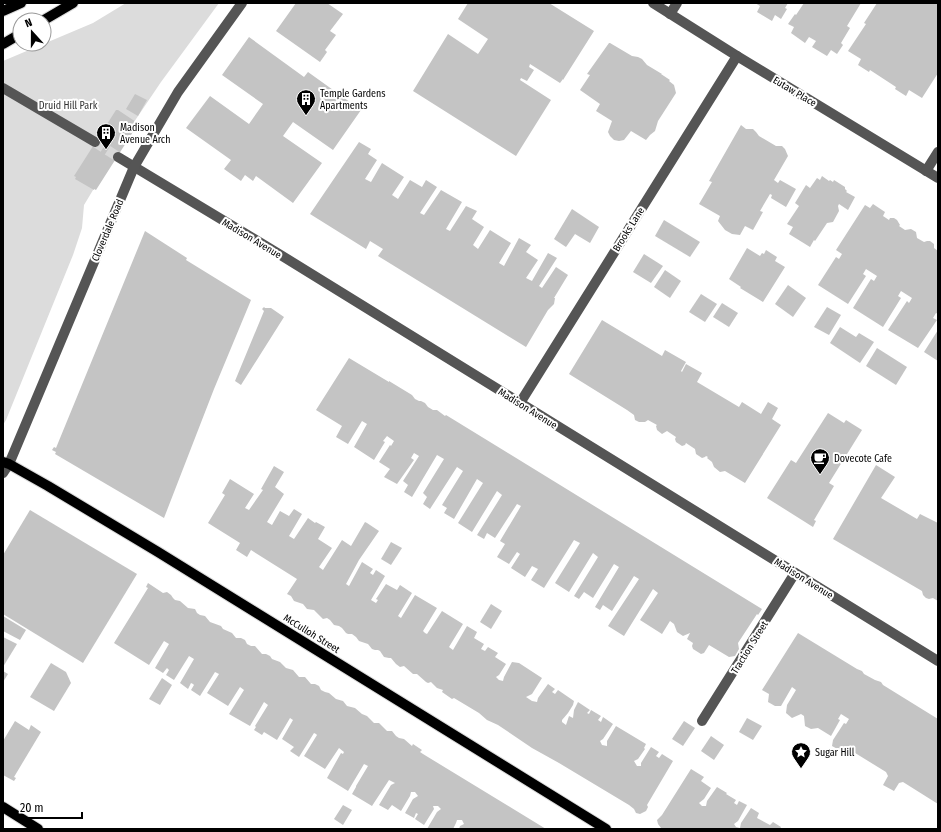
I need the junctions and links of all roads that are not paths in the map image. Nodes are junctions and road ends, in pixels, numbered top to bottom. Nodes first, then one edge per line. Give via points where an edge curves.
1 (21, 3) edge
2 (73, 3) edge
3 (242, 3) edge
4 (653, 3) edge
5 (677, 3) edge
6 (3, 11) edge
7 (670, 14) junction
8 (52, 15) edge
9 (12, 39) edge
10 (3, 44) edge
11 (737, 56) junction
12 (3, 88) edge
13 (95, 142) tunnel mouth
14 (938, 152) edge
15 (118, 157) tunnel mouth
16 (134, 167) junction
17 (926, 171) junction
18 (938, 178) edge
19 (520, 403) junction
20 (6, 463) edge
21 (3, 473) edge
22 (796, 573) junction
23 (938, 661) edge
24 (702, 721) dead end
25 (3, 807) edge
26 (38, 829) edge
27 (606, 829) edge

1 - 6 main road
2 - 8 main road
3 - 16 street, Cloverdale Road via 178,92
4 - 7 street, Eutaw Place
5 - 7 street
7 - 11 street, Eutaw Place
9 - 10 main road
11 - 17 street, Eutaw Place
11 - 19 street, Brooks Lane
12 - 13 street
14 - 17 street
15 - 16 street, Madison Avenue
16 - 19 street, Madison Avenue
16 - 20 street, Cloverdale Road
17 - 18 street, Eutaw Place
19 - 22 street, Madison Avenue
20 - 21 street, Cloverdale Road
20 - 27 main road, McCulloh Street via 158,552
22 - 23 street, Madison Avenue
22 - 24 street, Traction Street
25 - 26 main road

